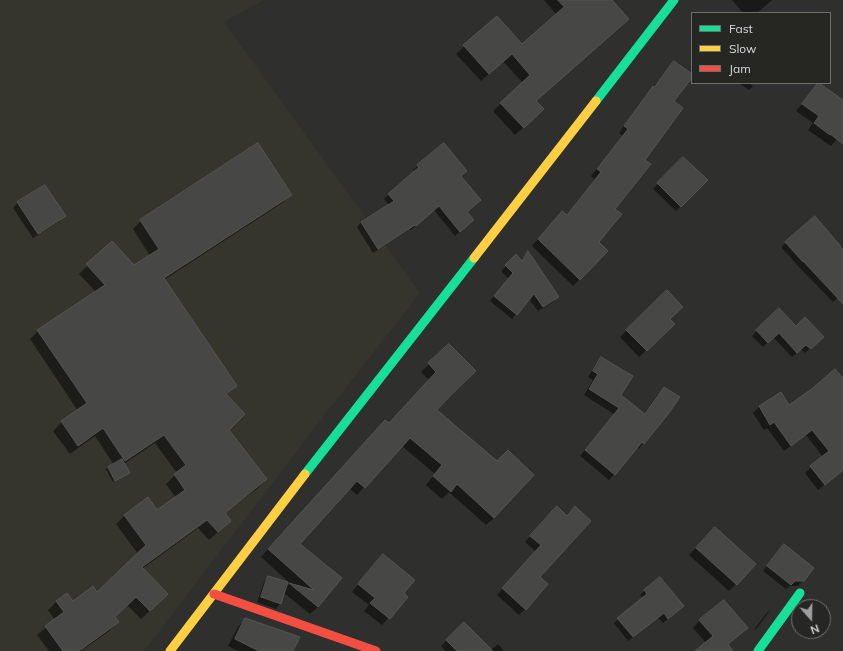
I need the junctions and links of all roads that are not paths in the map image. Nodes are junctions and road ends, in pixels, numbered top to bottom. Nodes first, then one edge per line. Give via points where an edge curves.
1 (674, 0) edge
2 (800, 593) dead end
3 (214, 594) junction
4 (170, 651) edge
5 (376, 651) edge
6 (758, 651) edge

1 - 3 main road
2 - 6 main road
3 - 4 main road
3 - 5 main road

